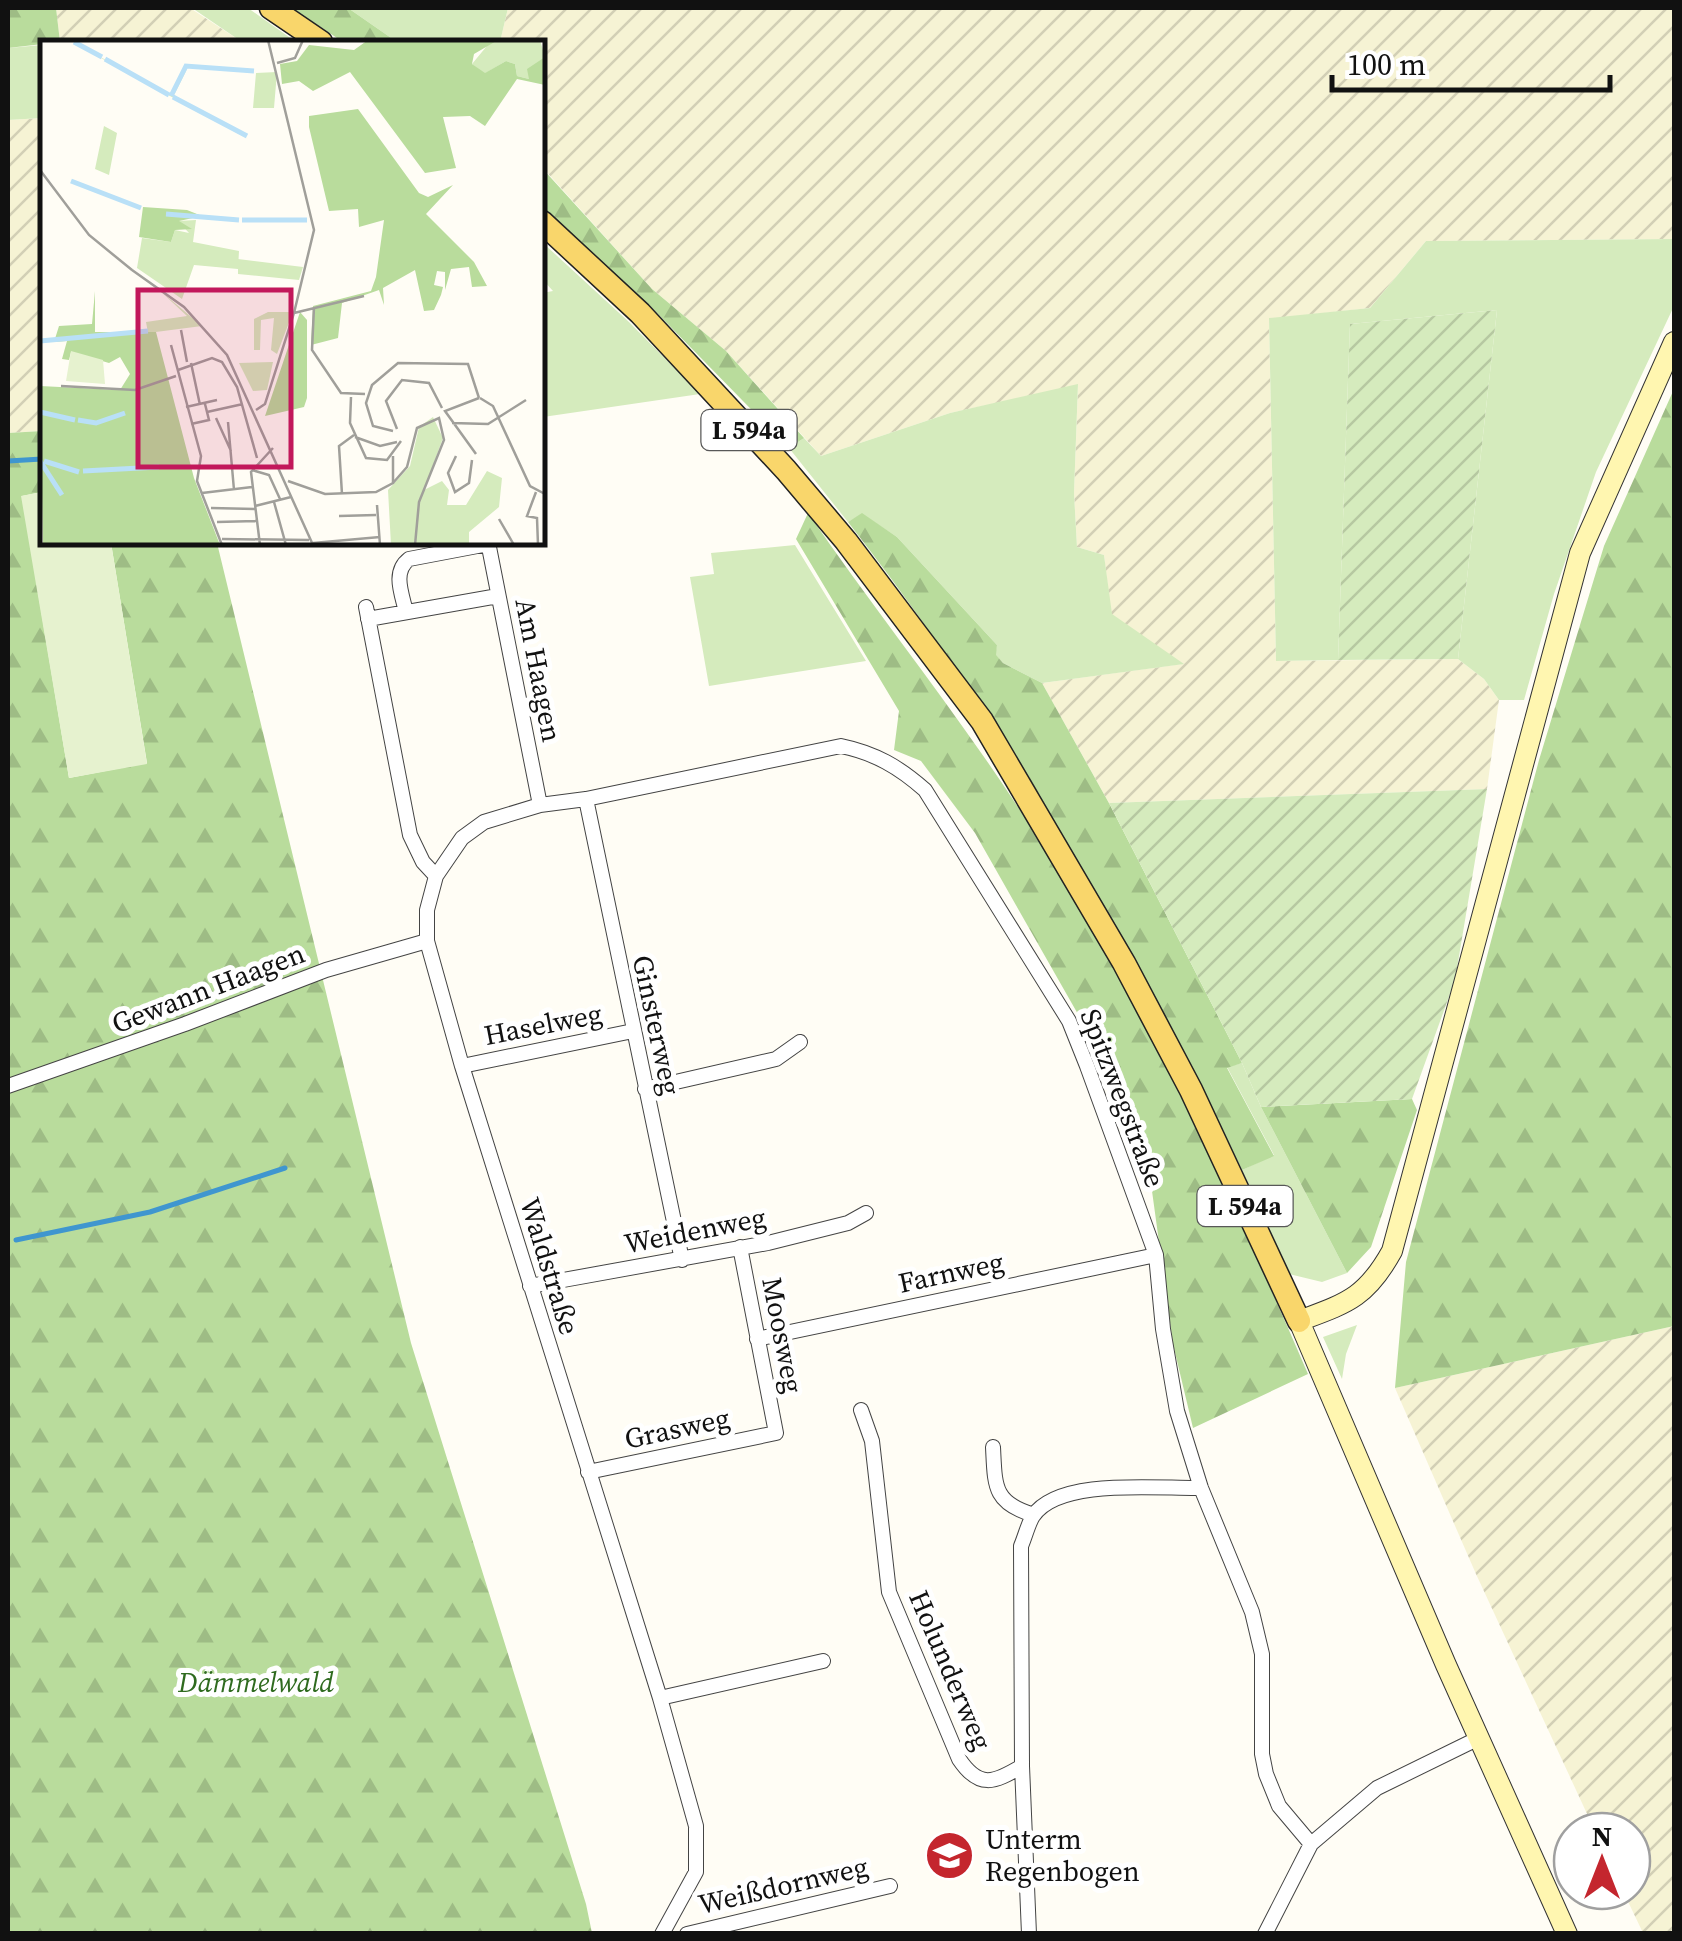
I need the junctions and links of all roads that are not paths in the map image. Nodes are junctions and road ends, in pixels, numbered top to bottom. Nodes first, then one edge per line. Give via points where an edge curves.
1 (271, 8) edge
2 (318, 40) edge
3 (545, 225) edge
4 (1674, 342) edge
5 (478, 545) edge
6 (488, 545) edge
7 (498, 596) junction
8 (406, 612) junction
9 (586, 799) junction
10 (540, 806) junction
11 (436, 876) junction
12 (428, 941) junction
13 (633, 1031) junction
14 (800, 1042) dead end
15 (462, 1066) junction
16 (8, 1086) edge
17 (644, 1088) junction
18 (866, 1213) dead end
19 (740, 1248) junction
20 (1156, 1254) junction
21 (682, 1260) junction
22 (530, 1286) junction
23 (1299, 1321) junction
24 (757, 1340) junction
25 (861, 1410) dead end
26 (776, 1433) joint
27 (994, 1446) dead end
28 (588, 1472) junction
29 (1201, 1488) junction
30 (1034, 1515) junction
31 (823, 1661) dead end
32 (660, 1698) junction
33 (1480, 1738) junction
34 (1022, 1766) junction
35 (1311, 1844) junction
36 (890, 1886) dead end
37 (662, 1934) edge
38 (687, 1934) edge
39 (1029, 1934) edge
40 (1265, 1934) edge
41 (1567, 1934) edge

1 - 2 main road
3 - 23 main road, L 594a via 640,313 786,470 982,721 1124,963
4 - 23 main road via 1580,553 1392,1252 1363,1293
5 - 8 street, Am Haagen via 401,566
6 - 7 street, Am Haagen
7 - 8 street
7 - 10 street, Am Haagen
8 - 11 street via 367,613 410,835
9 - 10 street, Spitzwegstraße
9 - 13 street, Ginsterweg
9 - 20 street, Spitzwegstraße via 841,746 902,769 924,790 1069,1020
10 - 11 street, Spitzwegstraße via 484,822 462,838
11 - 12 street, Waldstraße
12 - 15 street, Waldstraße
12 - 16 street, Gewann Haagen via 326,970
13 - 15 street, Haselweg
13 - 17 street, Ginsterweg
14 - 17 street via 776,1059
15 - 22 street, Waldstraße
17 - 21 street, Ginsterweg
18 - 19 street, Weidenweg
19 - 21 street, Weidenweg
19 - 24 street, Moosweg
20 - 24 street, Farnweg
20 - 29 street, Spitzwegstraße via 1170,1377
21 - 22 street, Weidenweg
22 - 28 street, Waldstraße
23 - 33 main road
24 - 26 street, Moosweg
25 - 34 street, Holunderweg via 872,1441 889,1592 959,1759 968,1774 982,1780
26 - 28 street, Grasweg
27 - 30 street via 1003,1501
28 - 32 street, Waldstraße
29 - 30 street via 1078,1490
29 - 35 street, Spitzwegstraße via 1262,1654 1266,1774 1280,1806
30 - 34 street via 1022,1546
31 - 32 street
32 - 37 street, Waldstraße via 698,1855 696,1872
33 - 35 street via 1377,1788
33 - 41 main road
34 - 39 street
35 - 40 street
36 - 38 street, Weißdornweg

